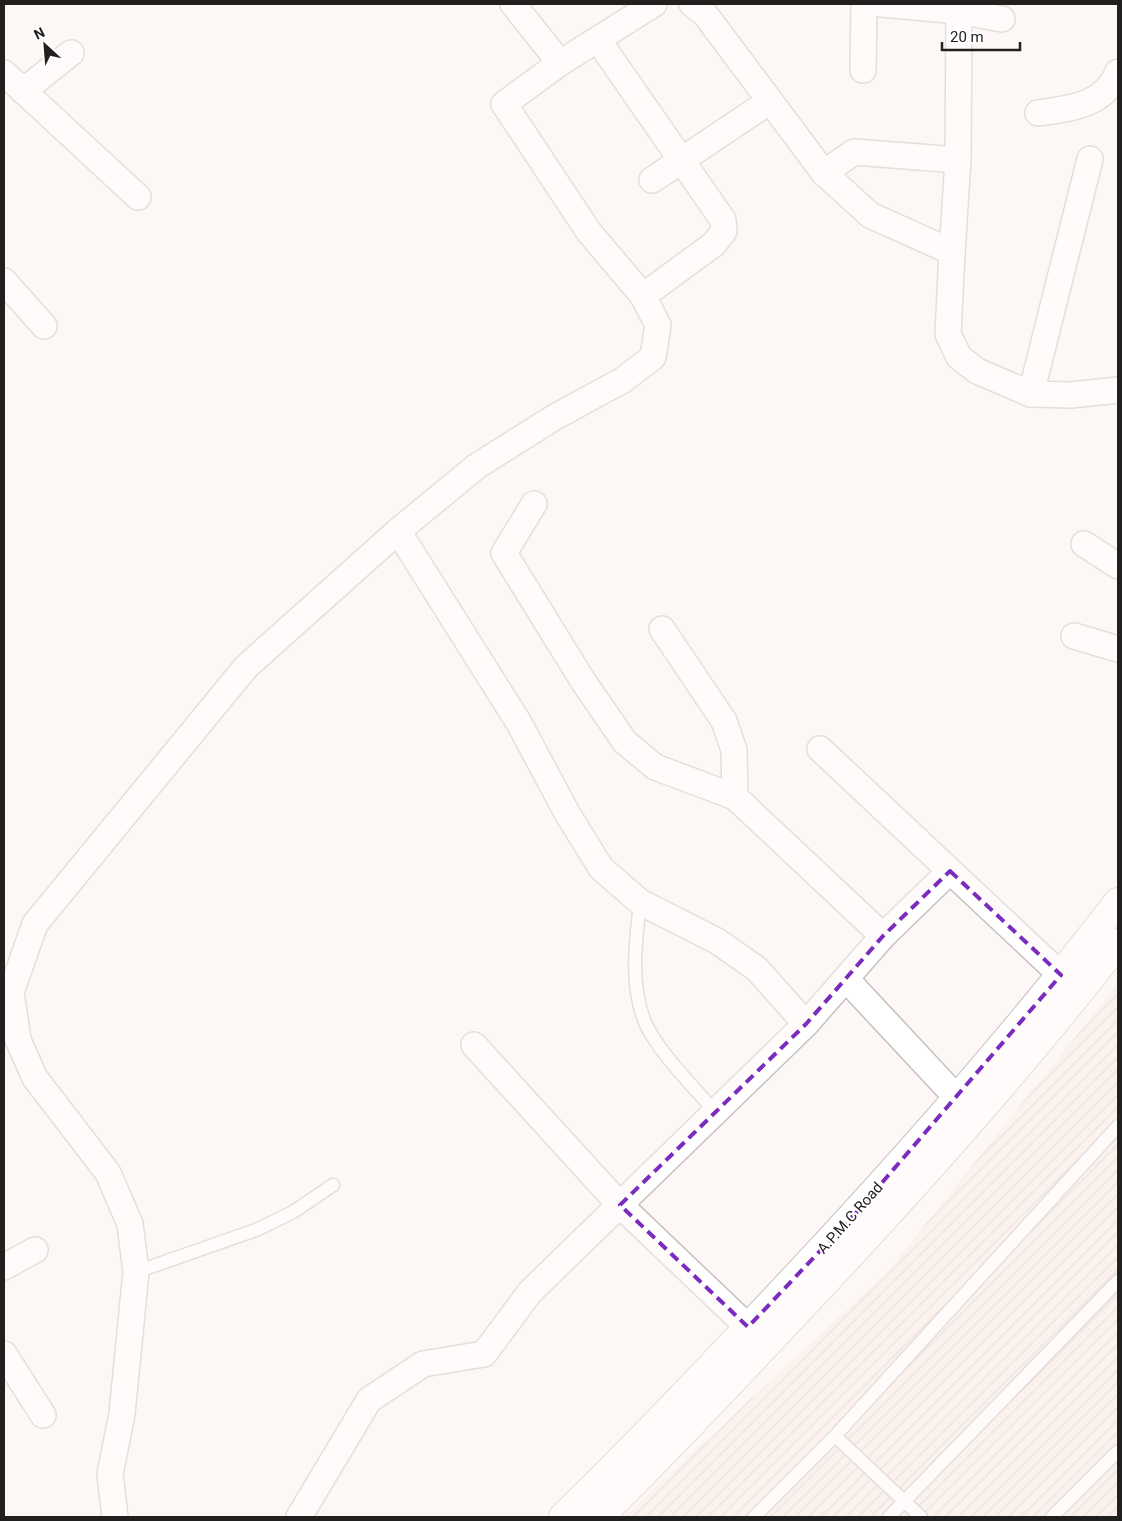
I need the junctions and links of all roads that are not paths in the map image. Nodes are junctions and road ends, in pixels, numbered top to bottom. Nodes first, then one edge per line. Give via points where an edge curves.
1 (514, 4) edge
2 (654, 4) edge
3 (864, 4) edge
4 (882, 4) edge
5 (701, 7) edge
6 (959, 11) junction
7 (1002, 20) dead end
8 (598, 40) junction
9 (71, 53) dead end
10 (560, 63) junction
11 (863, 70) dead end
12 (1118, 72) edge
13 (4, 73) edge
14 (23, 91) junction
15 (770, 101) junction
16 (1038, 113) dead end
17 (682, 159) junction
18 (1090, 159) dead end
19 (958, 160) junction
20 (824, 173) junction
21 (652, 180) dead end
22 (138, 197) dead end
23 (952, 252) junction
24 (4, 281) edge
25 (643, 296) junction
26 (44, 326) dead end
27 (1118, 390) edge
28 (1031, 394) junction
29 (534, 504) dead end
30 (398, 531) junction
31 (1084, 544) dead end
32 (1118, 566) edge
33 (662, 629) dead end
34 (1074, 636) dead end
35 (1118, 649) edge
36 (820, 749) dead end
37 (735, 797) junction
38 (950, 871) junction
39 (640, 902) junction
40 (1118, 902) edge
41 (883, 936) junction
42 (1118, 943) edge
43 (1061, 975) junction
44 (847, 980) junction
45 (806, 1024) junction
46 (474, 1044) dead end
47 (957, 1098) junction
48 (715, 1112) junction
49 (1118, 1126) edge
50 (333, 1185) dead end
51 (620, 1205) junction
52 (35, 1250) dead end
53 (4, 1267) edge
54 (136, 1272) junction
55 (1118, 1281) edge
56 (748, 1327) junction
57 (4, 1354) edge
58 (43, 1414) dead end
59 (835, 1436) junction
60 (1118, 1451) edge
61 (905, 1502) junction
62 (115, 1517) edge
63 (299, 1517) edge
64 (563, 1517) edge
65 (599, 1517) edge
66 (754, 1517) edge
67 (889, 1517) edge
68 (921, 1517) edge
69 (1052, 1517) edge

1 - 10 street
2 - 8 street
3 - 11 street
4 - 6 street
5 - 15 street
6 - 7 street
6 - 19 street
8 - 10 street
8 - 17 street
9 - 14 street
10 - 25 street via 504,104 589,232
12 - 16 street via 1114,83 1102,96 1080,106
13 - 14 street
14 - 22 street
15 - 17 street
15 - 20 street
17 - 21 street
17 - 25 street via 718,210 724,231 714,244
18 - 28 street
19 - 20 street via 854,152
19 - 23 street
20 - 23 street via 870,215
23 - 28 street via 948,334 959,357 977,371
24 - 26 street
25 - 30 street via 658,325 653,357 623,380 477,466
27 - 28 street via 1071,395
29 - 37 street via 504,553 582,681 625,742 655,767
30 - 39 street via 514,715 567,813 602,868
30 - 54 street via 246,666 35,924 11,992 18,1040 35,1078 108,1173 130,1224
31 - 32 street
33 - 37 street via 724,721 734,750
34 - 35 street
36 - 38 street
37 - 41 street
38 - 41 street
38 - 43 street
39 - 45 street via 716,941 757,969
39 - 48 lane via 635,947 636,990 643,1018 655,1040
40 - 43 street, A.P.M.C Road
41 - 44 street
42 - 65 street, A.P.M.C Road via 1043,1038 874,1231 656,1462
43 - 47 street, A.P.M.C Road
44 - 45 street
44 - 47 street
45 - 48 street
46 - 51 street
47 - 56 street, A.P.M.C Road via 855,1214
48 - 51 street
49 - 59 lane
50 - 54 lane via 293,1212 256,1230
51 - 56 street
51 - 63 street via 530,1292 484,1354 423,1364 369,1400
52 - 53 street
54 - 62 street via 122,1414 110,1474
55 - 61 lane
56 - 64 street, A.P.M.C Road via 638,1444
57 - 58 street
59 - 61 lane
59 - 66 lane
60 - 69 lane
61 - 67 lane
61 - 68 lane

